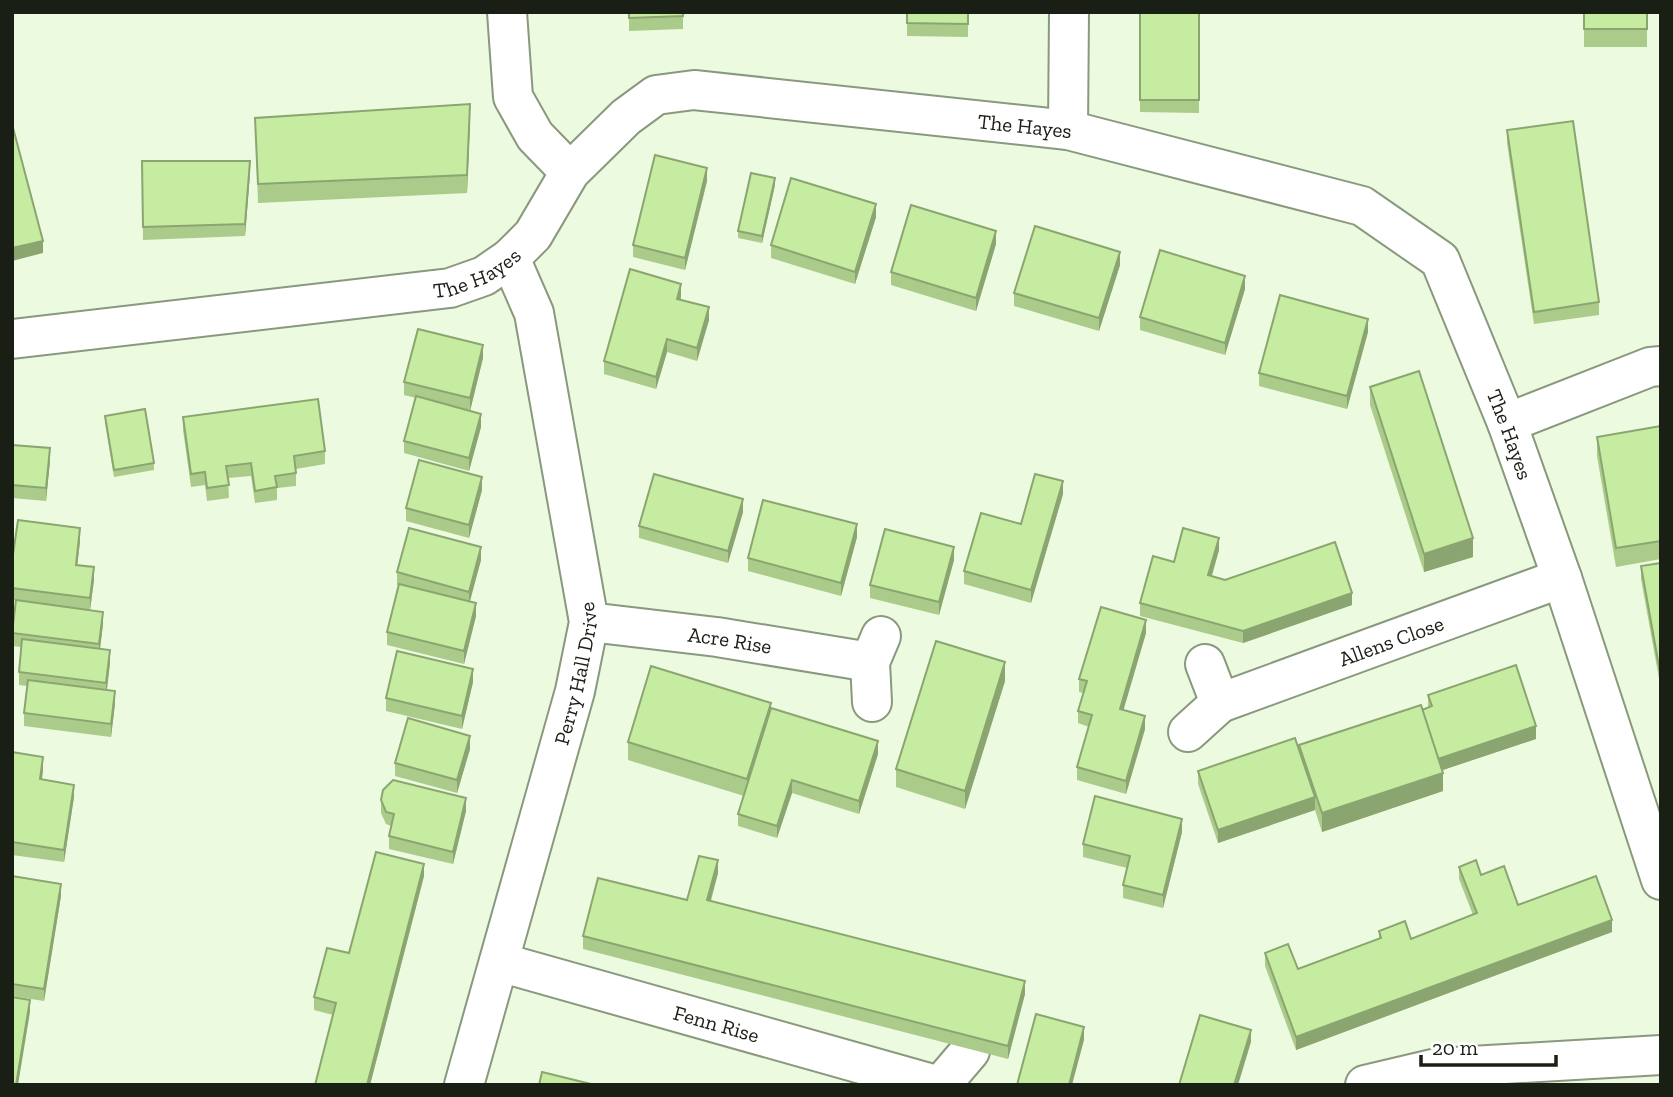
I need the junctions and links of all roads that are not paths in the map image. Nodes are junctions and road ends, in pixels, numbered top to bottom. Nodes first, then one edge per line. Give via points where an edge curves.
1 (507, 12) edge
2 (1069, 12) edge
3 (1068, 130) junction
4 (570, 172) junction
5 (510, 258) junction
6 (12, 339) edge
7 (1661, 366) edge
8 (1507, 423) junction
9 (1562, 578) junction
10 (589, 622) junction
11 (1205, 664) dead end
12 (872, 702) dead end
13 (1220, 703) junction
14 (1188, 732) dead end
15 (1661, 880) edge
16 (499, 962) junction
17 (970, 1051) edge
18 (1661, 1055) edge
19 (464, 1085) edge
20 (936, 1085) edge
21 (941, 1085) edge
22 (1365, 1085) edge

1 - 4 street via 513,97 535,136
2 - 3 street
3 - 4 street, The Hayes via 694,90 656,95 626,117
3 - 8 street, The Hayes via 1362,206 1440,260
4 - 5 street, The Hayes via 533,235
5 - 6 street, The Hayes via 484,276 450,288
5 - 10 street, Perry Hall Drive via 534,313
7 - 8 street via 1650,366
8 - 9 street, The Hayes
9 - 13 street, Allens Close
9 - 15 street, The Hayes
10 - 12 street, Acre Rise via 876,649
10 - 16 street, Perry Hall Drive via 575,691
11 - 13 street
13 - 14 street, Allens Close
16 - 19 street, Perry Hall Drive
16 - 20 street, Fenn Rise
17 - 21 street
18 - 22 street via 1437,1068

